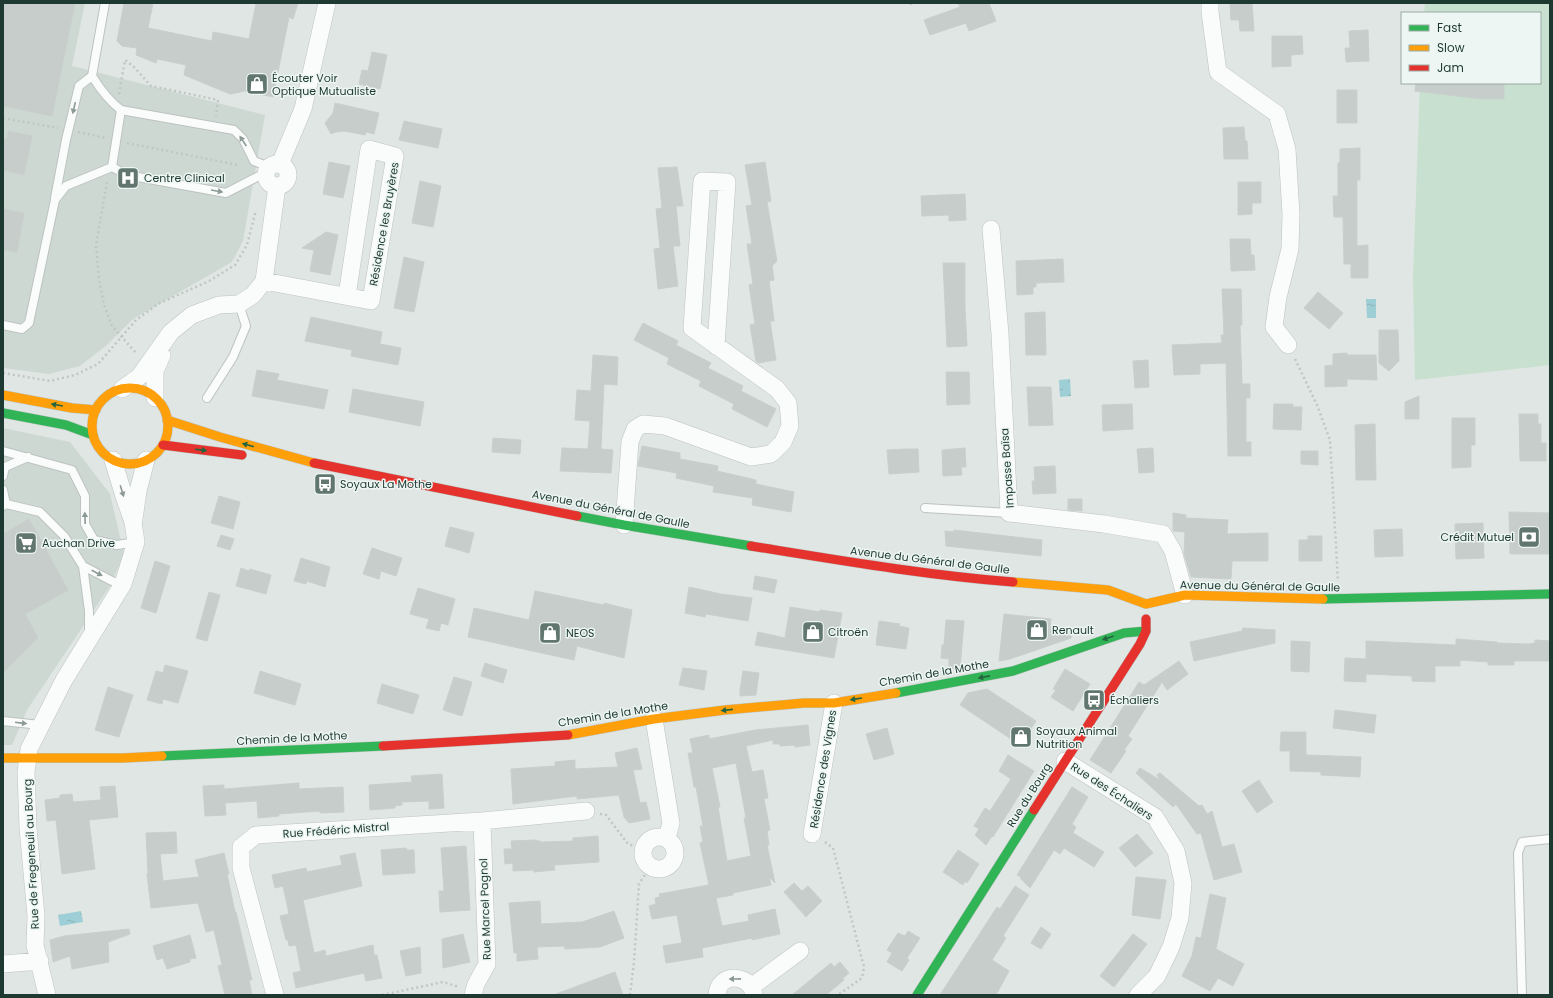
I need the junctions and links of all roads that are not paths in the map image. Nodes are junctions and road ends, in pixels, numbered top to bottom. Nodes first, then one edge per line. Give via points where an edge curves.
1 (105, 3) edge
2 (327, 3) edge
3 (1210, 3) edge
4 (92, 76) junction
5 (120, 110) junction
6 (112, 167) junction
7 (273, 174) junction
8 (55, 200) junction
9 (991, 229) dead end
10 (264, 281) junction
11 (348, 296) junction
12 (239, 304) junction
13 (3, 325) edge
14 (171, 332) junction
15 (1288, 345) road end
16 (716, 346) junction
17 (122, 389) junction
18 (3, 395) edge
19 (155, 398) junction
20 (207, 398) dead end
21 (96, 410) junction
22 (3, 413) edge
23 (167, 420) junction
24 (93, 435) junction
25 (163, 445) junction
26 (3, 451) edge
27 (28, 457) junction
28 (113, 460) junction
29 (146, 460) junction
30 (312, 463) junction
31 (3, 476) edge
32 (3, 490) edge
33 (4, 505) edge
34 (925, 508) dead end
35 (1009, 513) junction
36 (133, 522) junction
37 (624, 525) junction
38 (136, 542) junction
39 (83, 566) junction
40 (123, 584) junction
41 (1550, 594) edge
42 (1185, 595) junction
43 (1146, 604) junction
44 (1146, 632) junction
45 (88, 639) junction
46 (834, 703) junction
47 (654, 719) junction
48 (3, 721) edge
49 (40, 726) junction
50 (3, 758) edge
51 (27, 759) junction
52 (1065, 761) junction
53 (586, 811) road end
54 (482, 821) junction
55 (812, 834) road end
56 (667, 838) junction
57 (1550, 839) edge
58 (800, 951) dead end
59 (40, 961) junction
60 (3, 964) edge
61 (752, 991) edge
62 (474, 993) edge
63 (47, 995) edge
64 (275, 995) edge
65 (717, 995) edge
66 (918, 995) edge
67 (1138, 995) edge
68 (1522, 995) edge

1 - 4 lane
2 - 7 street via 303,109
3 - 15 street via 1218,72 1277,114 1287,149 1291,214 1290,249 1278,297 1274,327
4 - 5 lane via 103,93
4 -> 8 lane via 79,86
5 - 6 lane
7 -> 5 lane via 254,161 243,139 234,130
6 -> 7 lane via 127,175 226,193 259,176
6 - 8 lane via 66,186
7 - 10 street
8 - 13 lane via 29,323 22,329
9 - 35 street, Impasse Baïsa via 1000,334
10 - 11 street, Résidence les Bruyères
10 - 12 street via 254,295
11 - 11 street, Résidence les Bruyères via 367,164 369,149 395,156 371,300
12 - 14 street via 219,305 192,315
12 - 20 lane via 246,326 233,358
14 - 17 street via 139,377
14 - 19 street via 156,371
16 - 16 street via 692,328 702,181 728,182
16 - 37 street via 777,389 788,403 790,426 783,442 771,454 751,457 665,426 643,424 635,429 630,442
17 - 19 main road via 146,391
17 - 21 main road via 102,400
21 -> 18 main road
19 - 23 main road via 163,408
21 - 24 main road
22 - 24 main road via 66,425
23 - 25 main road
30 -> 23 main road, Avenue du Général de Gaulle
24 - 28 main road via 104,454
25 - 29 main road
25 -> 30 main road, Avenue du Général de Gaulle
26 - 27 lane
27 - 31 lane via 5,468
38 -> 27 lane via 117,545 94,540 85,524 85,496 72,470
28 - 29 main road via 135,464
28 -> 36 street
29 - 36 street
30 - 37 main road, Avenue du Général de Gaulle
32 - 33 lane
33 - 39 lane via 40,512 64,536
34 - 35 lane
35 - 42 street, Impasse Baïsa via 1163,534 1173,551
36 - 38 street
37 - 43 main road, Avenue du Général de Gaulle via 972,579 1108,590
38 - 40 street, Rue de Fregeneuil au Bourg
39 -> 40 lane
39 - 45 lane via 89,611
40 - 45 street, Rue de Fregeneuil au Bourg
41 - 42 main road, Avenue du Général de Gaulle via 1336,599
42 - 43 main road, Avenue du Général de Gaulle
43 - 44 main road, Rue du Bourg
44 -> 46 main road, Chemin de la Mothe via 1124,633 1013,671
44 - 52 main road, Rue du Bourg
45 - 49 street, Rue de Fregeneuil au Bourg
46 -> 47 main road, Chemin de la Mothe via 725,710
46 - 55 street, Résidence des Vignes
47 - 51 main road, Chemin de la Mothe via 576,734 411,745 122,758
47 - 56 street via 671,823
48 -> 49 lane
49 - 51 street, Rue de Fregeneuil au Bourg via 28,749
50 - 51 main road, Chemin de la Mothe
51 - 59 street, Rue de Fregeneuil au Bourg via 28,828 36,916 35,945
52 - 66 main road, Rue du Bourg
52 - 67 street, Rue des Échaliers via 1155,818 1176,851 1183,883 1180,918 1158,976
53 - 54 street, Rue Frédéric Mistral
54 - 62 street, Rue Marcel Pagnol via 487,964
54 - 64 street, Rue Frédéric Mistral via 256,835 241,847 241,868
56 - 56 street via 676,851 674,861 661,869 650,867 644,859 645,844 652,838
57 - 68 lane via 1522,842 1518,853
58 - 61 street
59 - 60 street
59 - 63 street, Rue de Fregeneuil au Bourg
61 -> 65 street via 748,982 730,978 720,985

